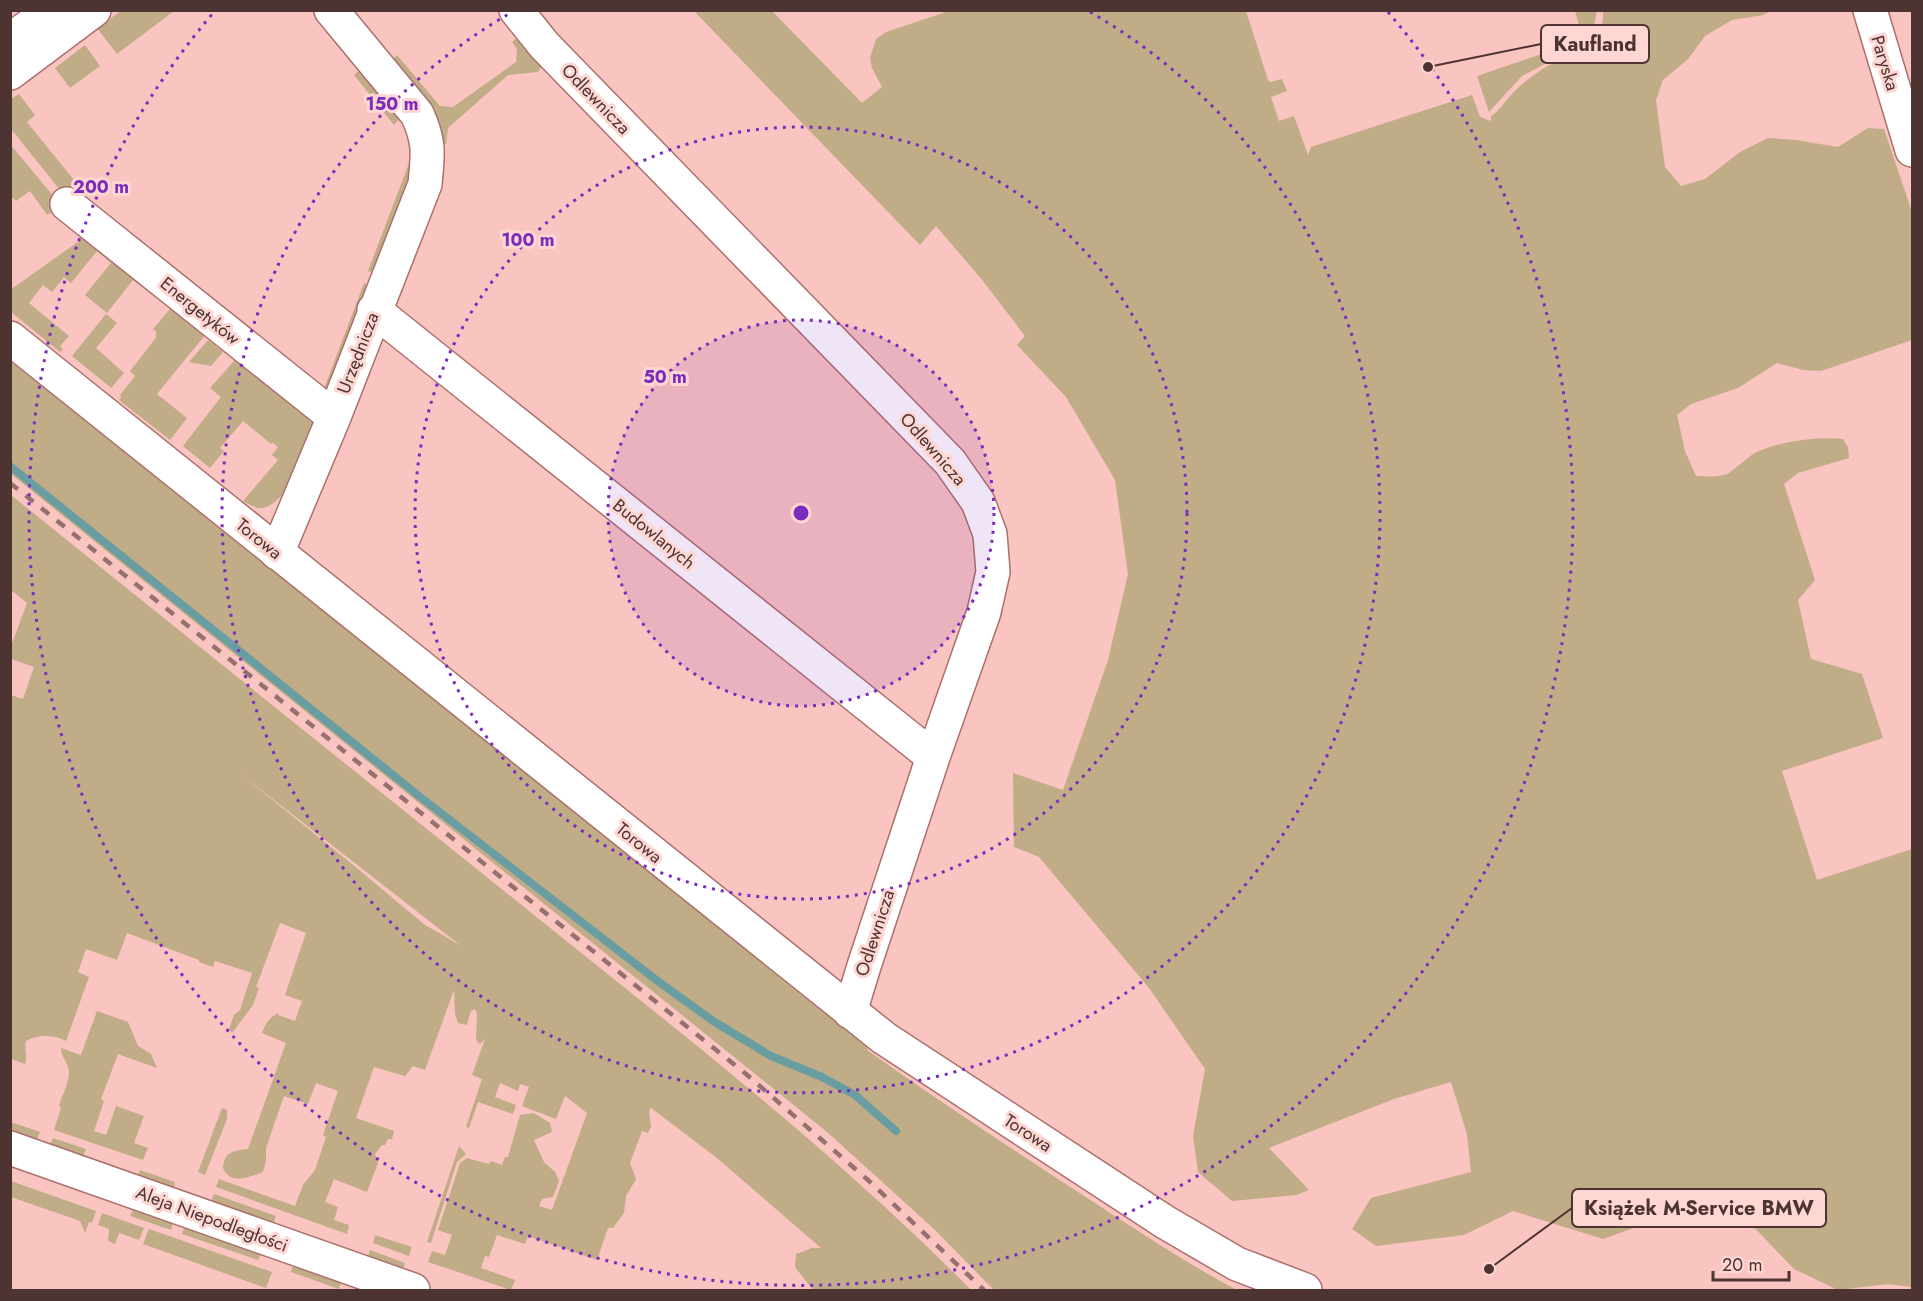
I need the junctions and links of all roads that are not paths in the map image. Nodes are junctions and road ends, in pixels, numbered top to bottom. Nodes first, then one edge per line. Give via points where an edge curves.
1 (52, 10) edge
2 (94, 10) edge
3 (331, 10) edge
4 (516, 10) edge
5 (1870, 10) edge
6 (10, 40) edge
7 (10, 73) edge
8 (1912, 150) edge
9 (67, 204) dead end
10 (374, 310) junction
11 (10, 338) edge
12 (334, 417) junction
13 (277, 553) junction
14 (933, 757) junction
15 (850, 1012) junction
16 (10, 1148) edge
17 (413, 1290) edge
18 (1305, 1290) edge

1 - 6 street
2 - 7 street
3 - 10 street, Urzędnicza via 417,114 426,132 425,184
4 - 14 street, Odlewnicza via 544,45 950,462 978,502 990,534 993,572 984,612
5 - 8 street, Paryska
9 - 12 street, Energetyków
10 - 12 street, Urzędnicza
10 - 14 street, Budowlanych
11 - 13 street, Torowa
12 - 13 street, Urzędnicza
13 - 15 street, Torowa
14 - 15 street, Odlewnicza
15 - 18 street, Torowa via 1165,1222 1237,1264
16 - 17 street, Aleja Niepodległości

